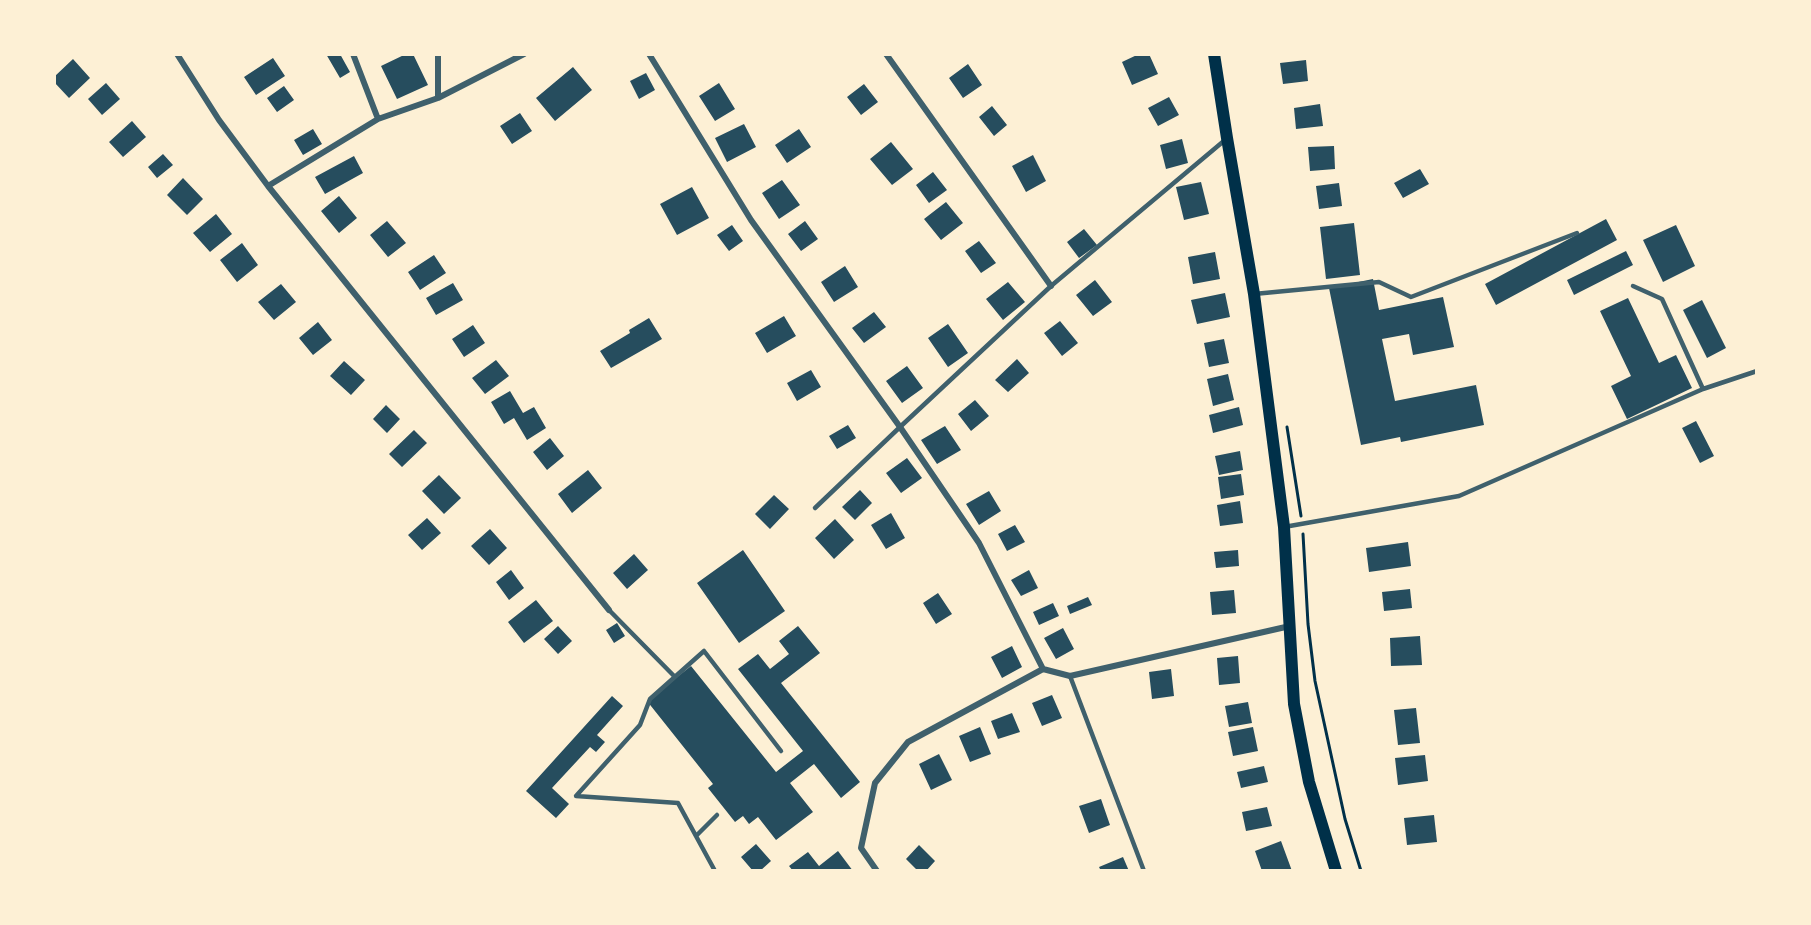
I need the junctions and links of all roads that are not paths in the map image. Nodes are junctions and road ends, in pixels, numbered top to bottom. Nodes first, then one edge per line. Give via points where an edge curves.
1 (177, 54) edge
2 (353, 54) edge
3 (438, 54) edge
4 (524, 54) edge
5 (649, 54) edge
6 (886, 54) edge
7 (1214, 54) edge
8 (438, 98) junction
9 (378, 119) junction
10 (1227, 138) junction
11 (268, 186) junction
12 (1577, 233) dead end
13 (1051, 286) junction
14 (1633, 286) dead end
15 (1254, 294) junction
16 (1757, 371) edge
17 (1703, 389) junction
18 (900, 427) junction
19 (815, 508) dead end
20 (1284, 527) junction
21 (609, 610) joint
22 (1291, 625) junction
23 (1043, 669) junction
24 (1070, 676) junction
25 (675, 677) junction
26 (781, 751) dead end
27 (717, 815) dead end
28 (696, 836) junction
29 (715, 871) edge
30 (877, 871) edge
31 (1144, 871) edge
32 (1336, 871) edge

1 - 11 street
2 - 9 street
3 - 8 street
4 - 8 street
5 - 18 street via 750,220
6 - 13 street
7 - 10 main road
8 - 9 street
9 - 11 street
10 - 13 lane
10 - 15 main road
11 - 21 street
12 - 15 lane via 1411,297 1379,282
13 - 18 lane
14 - 17 lane via 1662,299
15 - 20 main road
16 - 17 lane
17 - 20 lane via 1459,496
18 - 19 lane
18 - 23 street via 979,543
20 - 22 main road
21 - 25 lane
22 - 24 street
22 - 32 main road via 1294,704 1309,782
23 - 24 street
23 - 30 street via 908,742 875,783 861,848
24 - 31 lane
25 - 26 lane via 704,651
25 - 28 lane via 650,699 640,724 576,796 678,803
27 - 28 lane
28 - 29 lane

